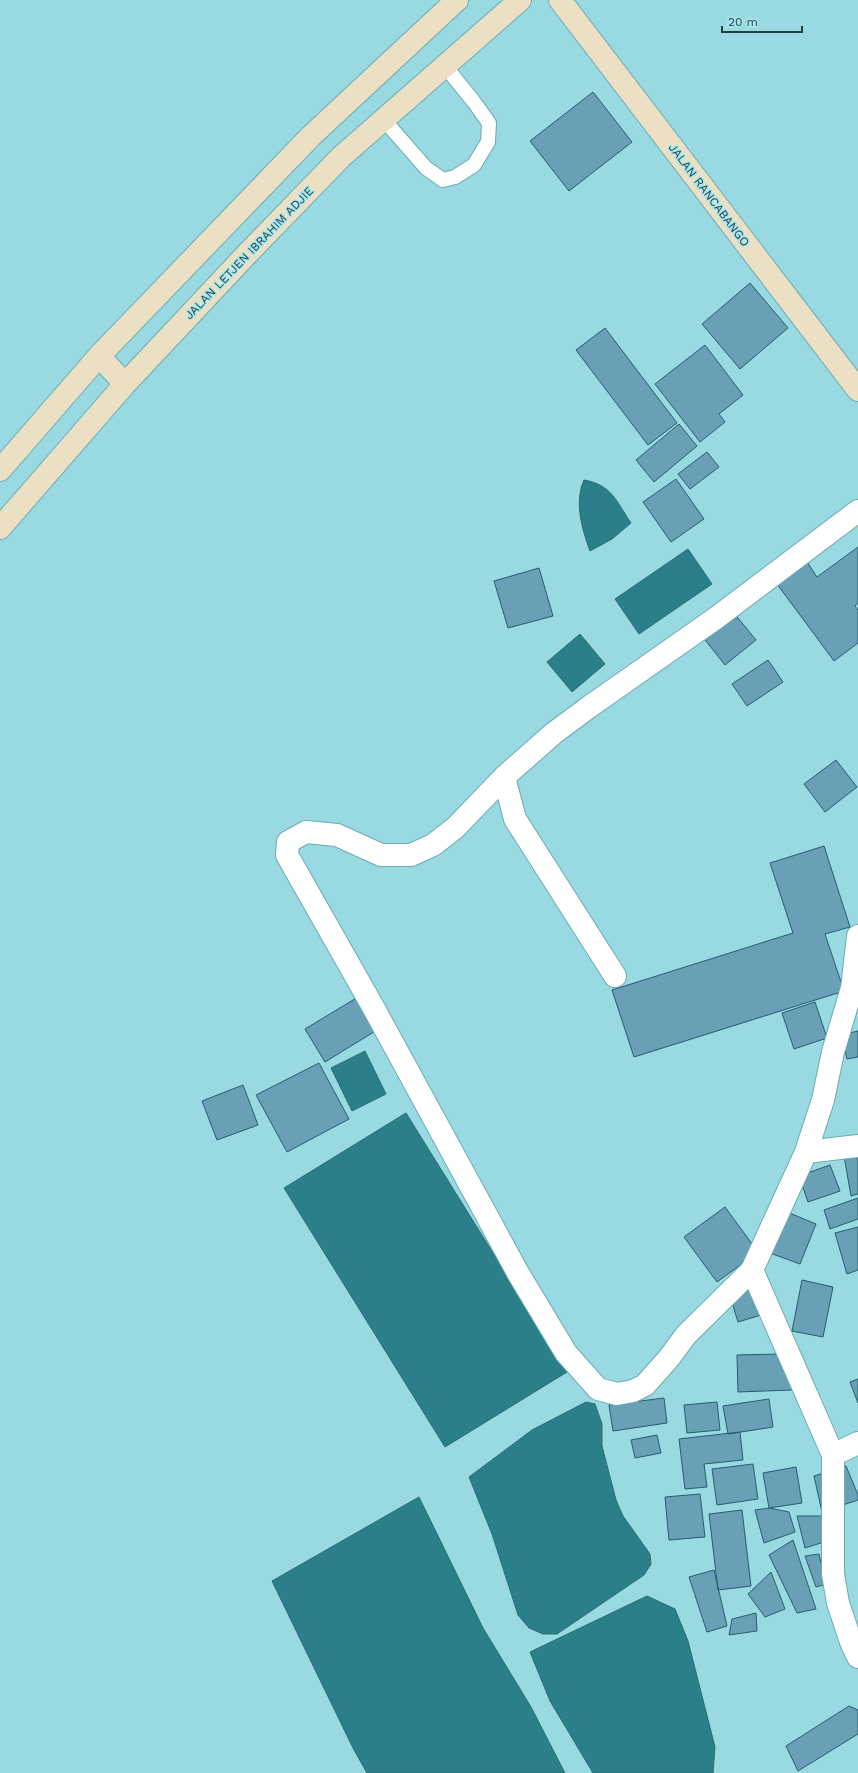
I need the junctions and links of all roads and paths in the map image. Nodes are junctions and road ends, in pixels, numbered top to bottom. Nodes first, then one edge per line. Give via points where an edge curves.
1 (457, 0) edge
2 (520, 0) edge
3 (560, 0) edge
4 (445, 66) junction
5 (384, 120) junction
6 (99, 356) junction
7 (125, 384) junction
8 (858, 390) edge
9 (0, 470) edge
10 (858, 511) edge
11 (0, 528) edge
12 (504, 777) junction
13 (858, 936) edge
14 (615, 976) dead end
15 (858, 1146) edge
16 (806, 1152) junction
17 (752, 1270) junction
18 (858, 1443) edge
19 (833, 1455) junction
20 (858, 1657) edge

1 - 6 street via 311,136
2 - 4 street, JALAN LETJEN IBRAHIM ADJIE
3 - 8 street, JALAN RANCABANGO
4 - 5 street, JALAN LETJEN IBRAHIM ADJIE
4 - 5 lane via 489,123 488,142 474,165 455,177 444,180 426,168
5 - 7 street, JALAN LETJEN IBRAHIM ADJIE via 246,255
6 - 7 street
6 - 9 street
7 - 11 street, JALAN LETJEN IBRAHIM ADJIE
10 - 12 street via 716,618 554,733
12 - 14 street via 515,819
12 - 17 street via 455,828 433,845 411,856 381,855 337,835 306,832 288,842 287,855 518,1273 566,1353 598,1389 617,1394 633,1391 645,1385 686,1335
13 - 16 street via 852,988 833,1052 823,1100
15 - 16 street
16 - 17 street
17 - 19 street
18 - 19 street
19 - 20 street via 834,1574 838,1603

